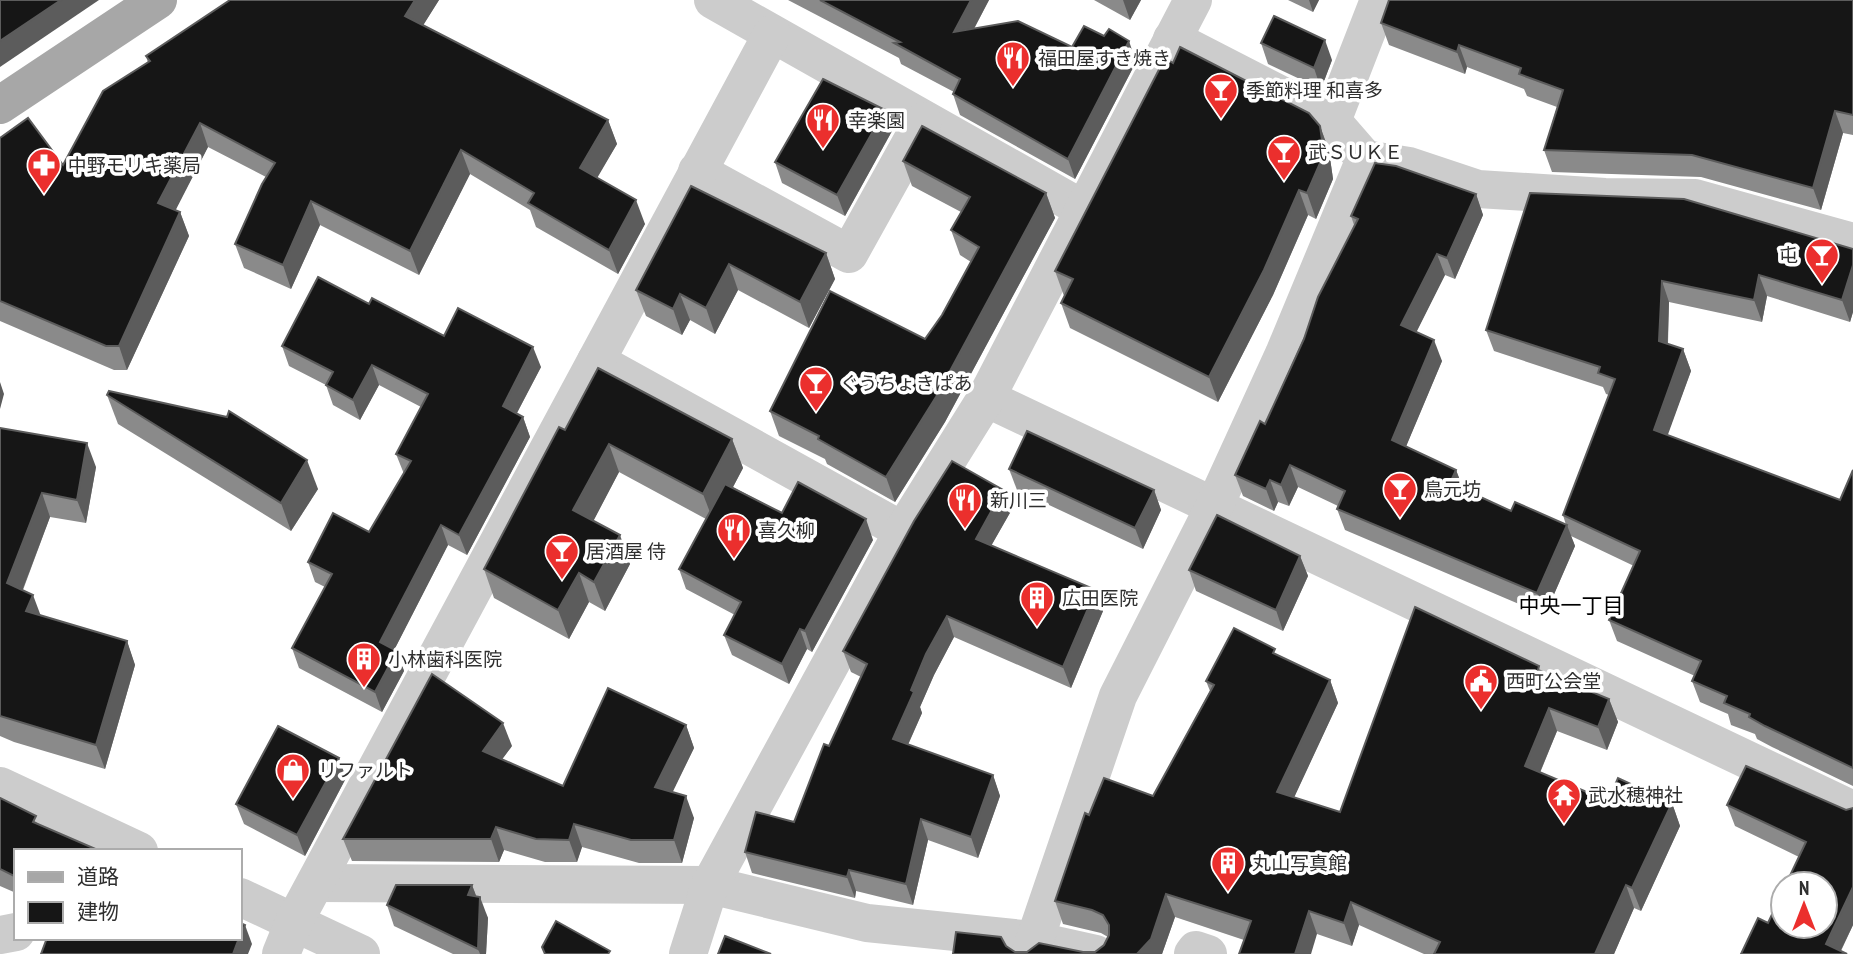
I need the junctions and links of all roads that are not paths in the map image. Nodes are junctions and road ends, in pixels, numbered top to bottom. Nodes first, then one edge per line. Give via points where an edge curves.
1 (158, 0) edge
2 (713, 0) edge
3 (1193, 0) edge
4 (1379, 0) edge
5 (772, 34) junction
6 (1172, 39) junction
7 (0, 105) edge
8 (923, 121) junction
9 (1332, 121) junction
10 (1365, 159) junction
11 (696, 172) junction
12 (1083, 209) junction
13 (1853, 242) edge
14 (596, 361) junction
15 (986, 398) junction
16 (1214, 507) junction
17 (903, 531) junction
18 (0, 786) edge
19 (1853, 810) edge
20 (135, 849) edge
21 (316, 883) junction
22 (710, 885) junction
23 (242, 900) edge
24 (287, 938) edge
25 (1032, 947) edge
26 (361, 954) edge
27 (688, 954) edge
28 (1096, 954) edge
29 (1193, 954) edge
30 (1208, 954) edge

1 - 7 main road
2 - 5 street
3 - 6 street
4 - 9 street
5 - 8 street
5 - 11 street
6 - 9 street
6 - 12 street
8 - 11 street via 849,254
8 - 12 street
9 - 10 street
10 - 13 street via 1409,166 1478,189 1695,198
10 - 16 street
11 - 14 street
12 - 15 street
14 - 17 street
14 - 21 street
15 - 16 street
15 - 17 street
16 - 19 street
16 - 25 street via 1118,696
17 - 22 street
18 - 20 street
21 - 22 street
21 - 24 street
22 - 25 street via 867,923
22 - 27 street
23 - 24 street
24 - 26 street
25 - 28 street
29 - 30 street via 1196,950

